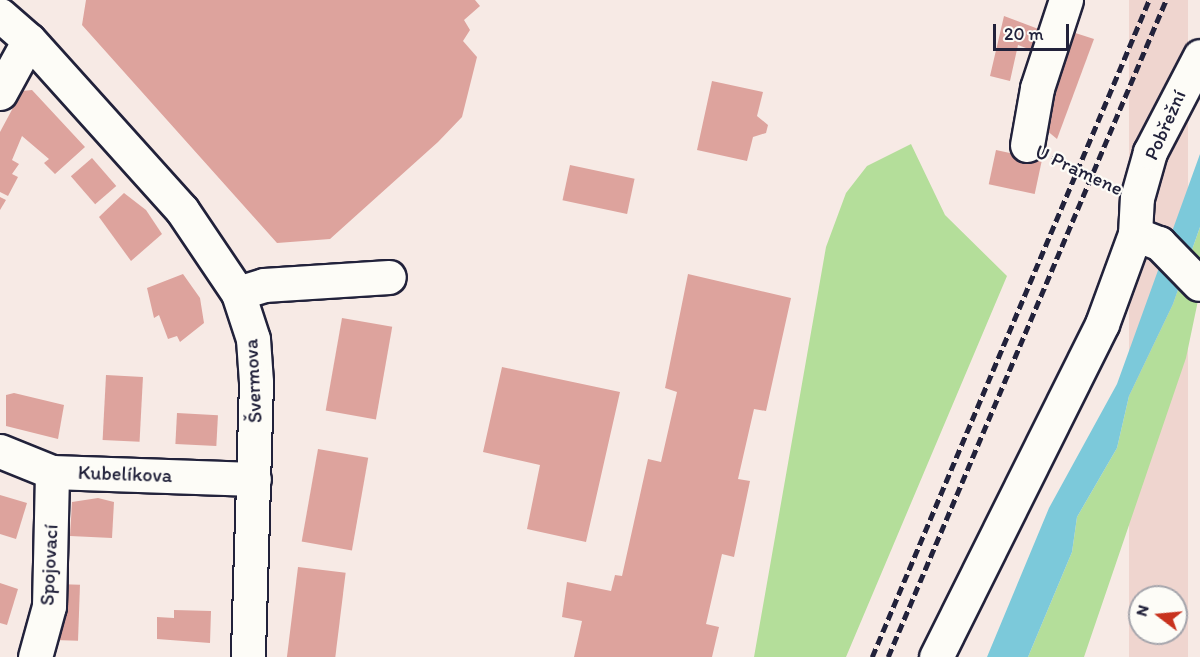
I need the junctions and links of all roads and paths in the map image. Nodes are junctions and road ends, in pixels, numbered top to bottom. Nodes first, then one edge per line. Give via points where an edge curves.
1 (1066, 0) edge
2 (0, 15) edge
3 (29, 40) junction
4 (1200, 56) edge
5 (0, 93) edge
6 (1028, 145) joint
7 (1137, 198) junction
8 (1147, 239) junction
9 (389, 277) dead end
10 (1199, 285) edge
11 (238, 293) junction
12 (0, 451) edge
13 (52, 472) junction
14 (254, 479) junction
15 (35, 657) edge
16 (248, 657) edge
17 (936, 657) edge

1 - 6 street, U Pramene via 1037,87
2 - 3 street, Švermova
3 - 5 street
3 - 11 street, Švermova via 183,210
4 - 7 street, Pobřežní via 1150,152
6 - 7 path, U Pramene
7 - 8 street, Pobřežní
8 - 10 street
8 - 17 street, Pobřežní
9 - 11 street via 264,285
11 - 14 street, Švermova via 256,360
12 - 13 street, Kubelíkova
13 - 14 street, Kubelíkova
13 - 15 street, Spojovací via 49,606
14 - 16 street, Švermova

